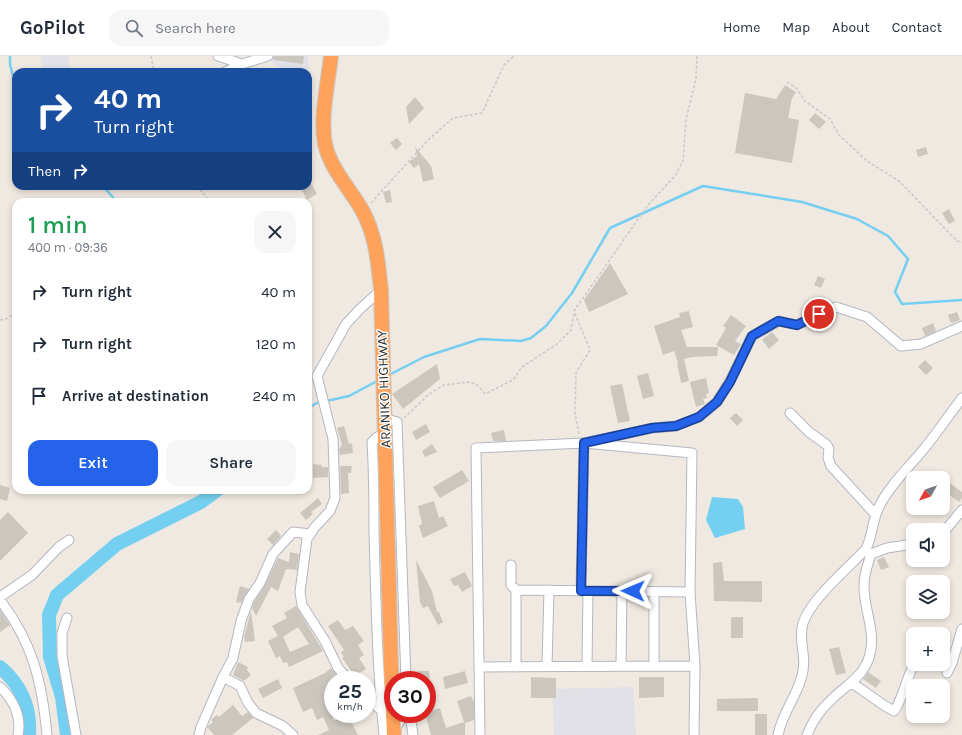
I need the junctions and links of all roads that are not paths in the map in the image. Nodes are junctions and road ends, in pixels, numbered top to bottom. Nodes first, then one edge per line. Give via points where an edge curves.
1 (218, 56) edge
2 (268, 56) edge
3 (331, 56) edge
4 (242, 64) junction
5 (234, 68) edge
6 (381, 290) junction
7 (962, 326) edge
8 (962, 398) edge
9 (790, 413) dead end
10 (391, 420) junction
11 (385, 433) junction
12 (584, 443) junction
13 (392, 449) junction
14 (875, 514) junction
15 (961, 515) edge
16 (402, 519) junction
17 (387, 520) junction
18 (950, 527) edge
19 (310, 534) junction
20 (69, 540) dead end
21 (387, 542) junction
22 (402, 542) junction
23 (906, 545) edge
24 (868, 551) junction
25 (511, 565) dead end
26 (395, 570) junction
27 (516, 590) junction
28 (549, 590) junction
29 (585, 591) junction
30 (622, 591) junction
31 (654, 592) junction
32 (690, 592) junction
33 (0, 599) edge
34 (383, 601) junction
35 (396, 613) junction
36 (67, 618) dead end
37 (962, 629) edge
38 (384, 640) junction
39 (404, 640) junction
40 (547, 666) junction
41 (587, 666) junction
42 (621, 666) junction
43 (654, 666) junction
44 (695, 666) junction
45 (479, 667) junction
46 (516, 667) junction
47 (340, 671) edge
48 (388, 671) edge
49 (406, 671) edge
50 (911, 671) dead end
51 (947, 673) dead end
52 (223, 677) junction
53 (852, 683) junction
54 (0, 687) edge
55 (392, 723) edge
56 (411, 723) edge
57 (390, 734) edge
58 (18, 735) edge
59 (47, 735) edge
60 (76, 735) edge
61 (199, 735) edge
62 (293, 735) edge
63 (413, 735) edge
64 (480, 735) edge
65 (694, 735) edge
66 (778, 735) edge
67 (807, 735) edge

1 - 4 street
2 - 4 street
3 - 6 highway, ARANIKO HIGHWAY via 323,121 325,144 332,162 362,211 371,231
4 - 5 street
6 - 10 highway, ARANIKO HIGHWAY via 384,396
6 - 19 street via 346,324 317,376 333,438 335,498 330,510
7 - 12 street via 921,344 901,346 867,317 848,310 836,308 797,325 778,321 752,336 730,382 717,402 699,417 676,426 652,428
8 - 14 street via 886,495
9 - 14 street via 826,445 830,453 828,458 831,466
10 - 11 highway, ARANIKO HIGHWAY
10 - 13 street
11 - 13 highway, ARANIKO HIGHWAY
11 - 34 street via 372,442 375,486 374,532
12 - 29 street
12 - 32 street via 692,453
12 - 45 street via 476,448
13 - 16 street
13 - 17 highway, ARANIKO HIGHWAY
14 - 24 street
15 - 18 street
16 - 17 street
16 - 22 street
17 - 21 highway, ARANIKO HIGHWAY
19 - 47 street via 307,539 300,592 302,605
19 - 52 street via 293,532 273,554 260,583 249,599 233,658
20 - 33 street via 32,575
21 - 22 street
21 - 26 highway, ARANIKO HIGHWAY
22 - 26 street
23 - 24 street
24 - 53 street via 864,584 872,640 870,654 859,676
24 - 66 street via 830,585 806,614 802,629 804,669 780,724
25 - 27 street via 511,585
26 - 34 highway, ARANIKO HIGHWAY
26 - 35 street
27 - 28 street
27 - 46 street
28 - 29 street
28 - 40 street
29 - 30 street
29 - 41 street
30 - 31 street
30 - 42 street
31 - 32 street
31 - 43 street
32 - 44 street
33 - 59 street via 29,647 42,693
34 - 35 highway, ARANIKO HIGHWAY
34 - 38 street
35 - 38 highway, ARANIKO HIGHWAY
35 - 39 street
36 - 60 street via 62,633 62,656
37 - 51 street
38 - 39 street
38 - 48 highway, ARANIKO HIGHWAY
39 - 49 street
40 - 41 street
40 - 46 street
41 - 42 street
42 - 43 street
43 - 44 street
44 - 65 street
45 - 46 street
45 - 64 street
50 - 53 street via 894,711
52 - 61 street
52 - 62 street via 240,686 256,713 283,726
53 - 67 street via 826,705
54 - 58 street via 12,700 17,713 20,730
55 - 57 highway, ARANIKO HIGHWAY
56 - 63 street

